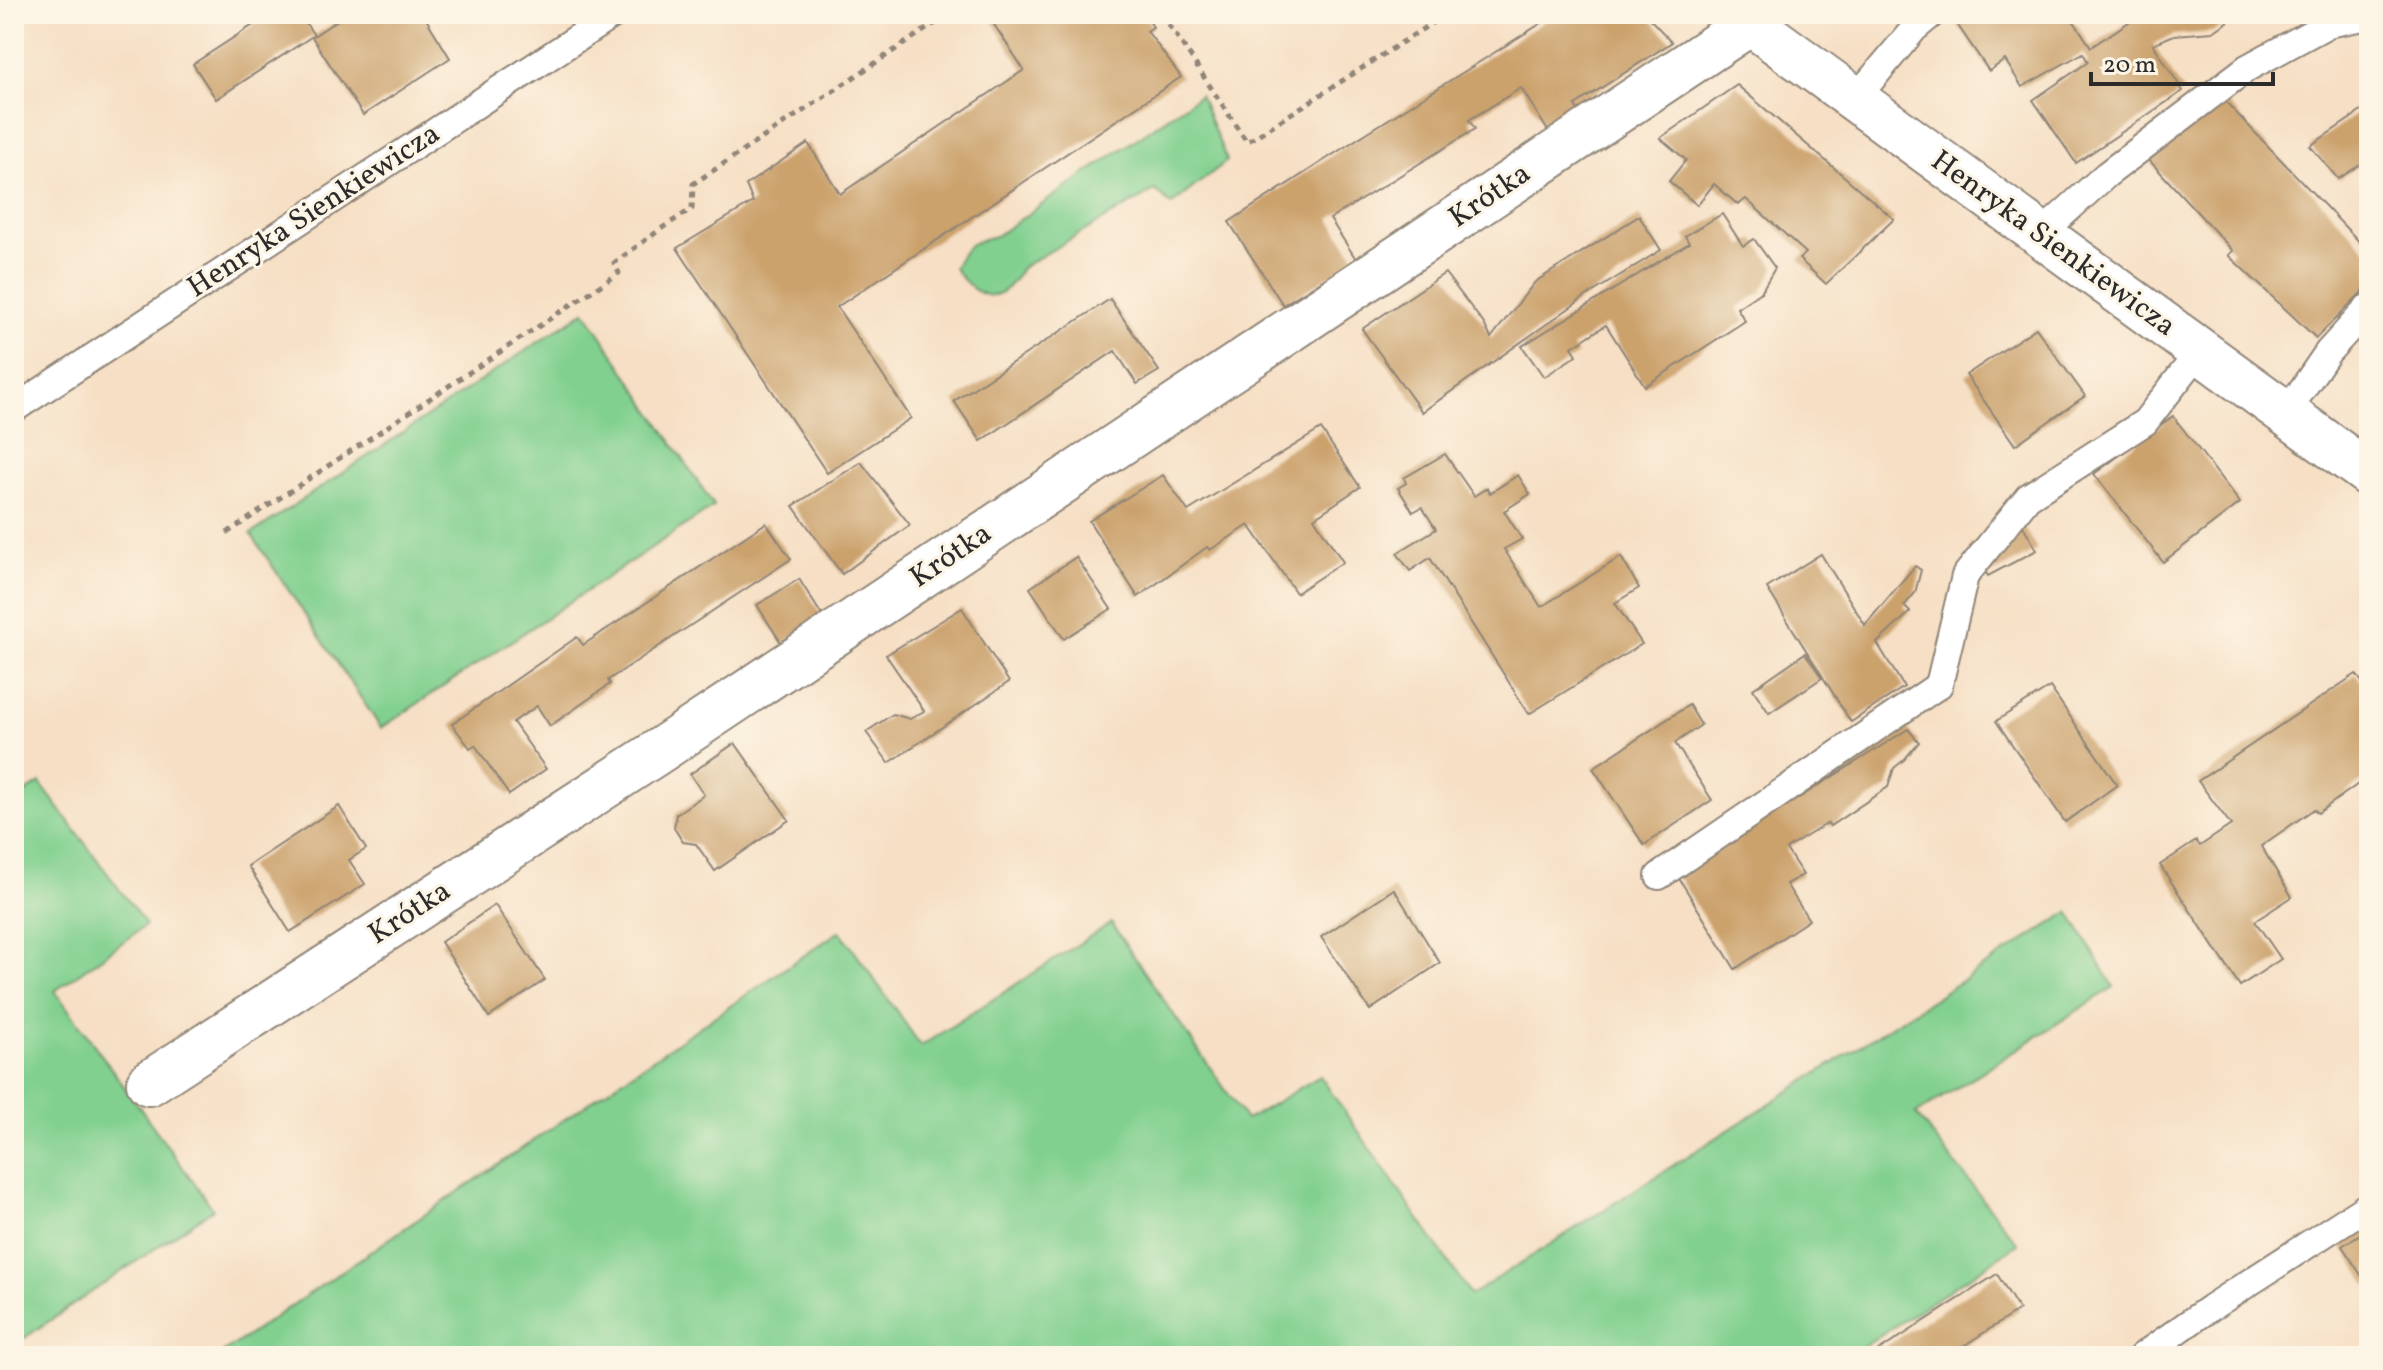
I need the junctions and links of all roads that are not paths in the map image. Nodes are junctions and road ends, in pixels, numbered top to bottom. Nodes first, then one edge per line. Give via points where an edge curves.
1 (614, 14) edge
2 (1932, 14) edge
3 (2369, 16) edge
4 (1744, 19) edge
5 (1855, 99) junction
6 (2041, 234) junction
7 (2369, 307) edge
8 (2200, 351) junction
9 (14, 409) edge
10 (2286, 413) junction
11 (2369, 474) edge
12 (1659, 876) dead end
13 (149, 1083) dead end
14 (2369, 1205) edge
15 (2142, 1356) edge

1 - 9 lane, Henryka Sienkiewicza
2 - 5 lane
3 - 6 lane via 2328,24 2247,68 2106,175
4 - 5 street, Henryka Sienkiewicza
4 - 13 street, Krótka via 659,751
5 - 6 street, Henryka Sienkiewicza
6 - 8 street, Henryka Sienkiewicza
7 - 10 lane via 2328,352
8 - 10 street, Henryka Sienkiewicza
8 - 12 lane via 2145,422 2028,497 1965,576 1939,685
10 - 11 street, Henryka Sienkiewicza
14 - 15 lane

